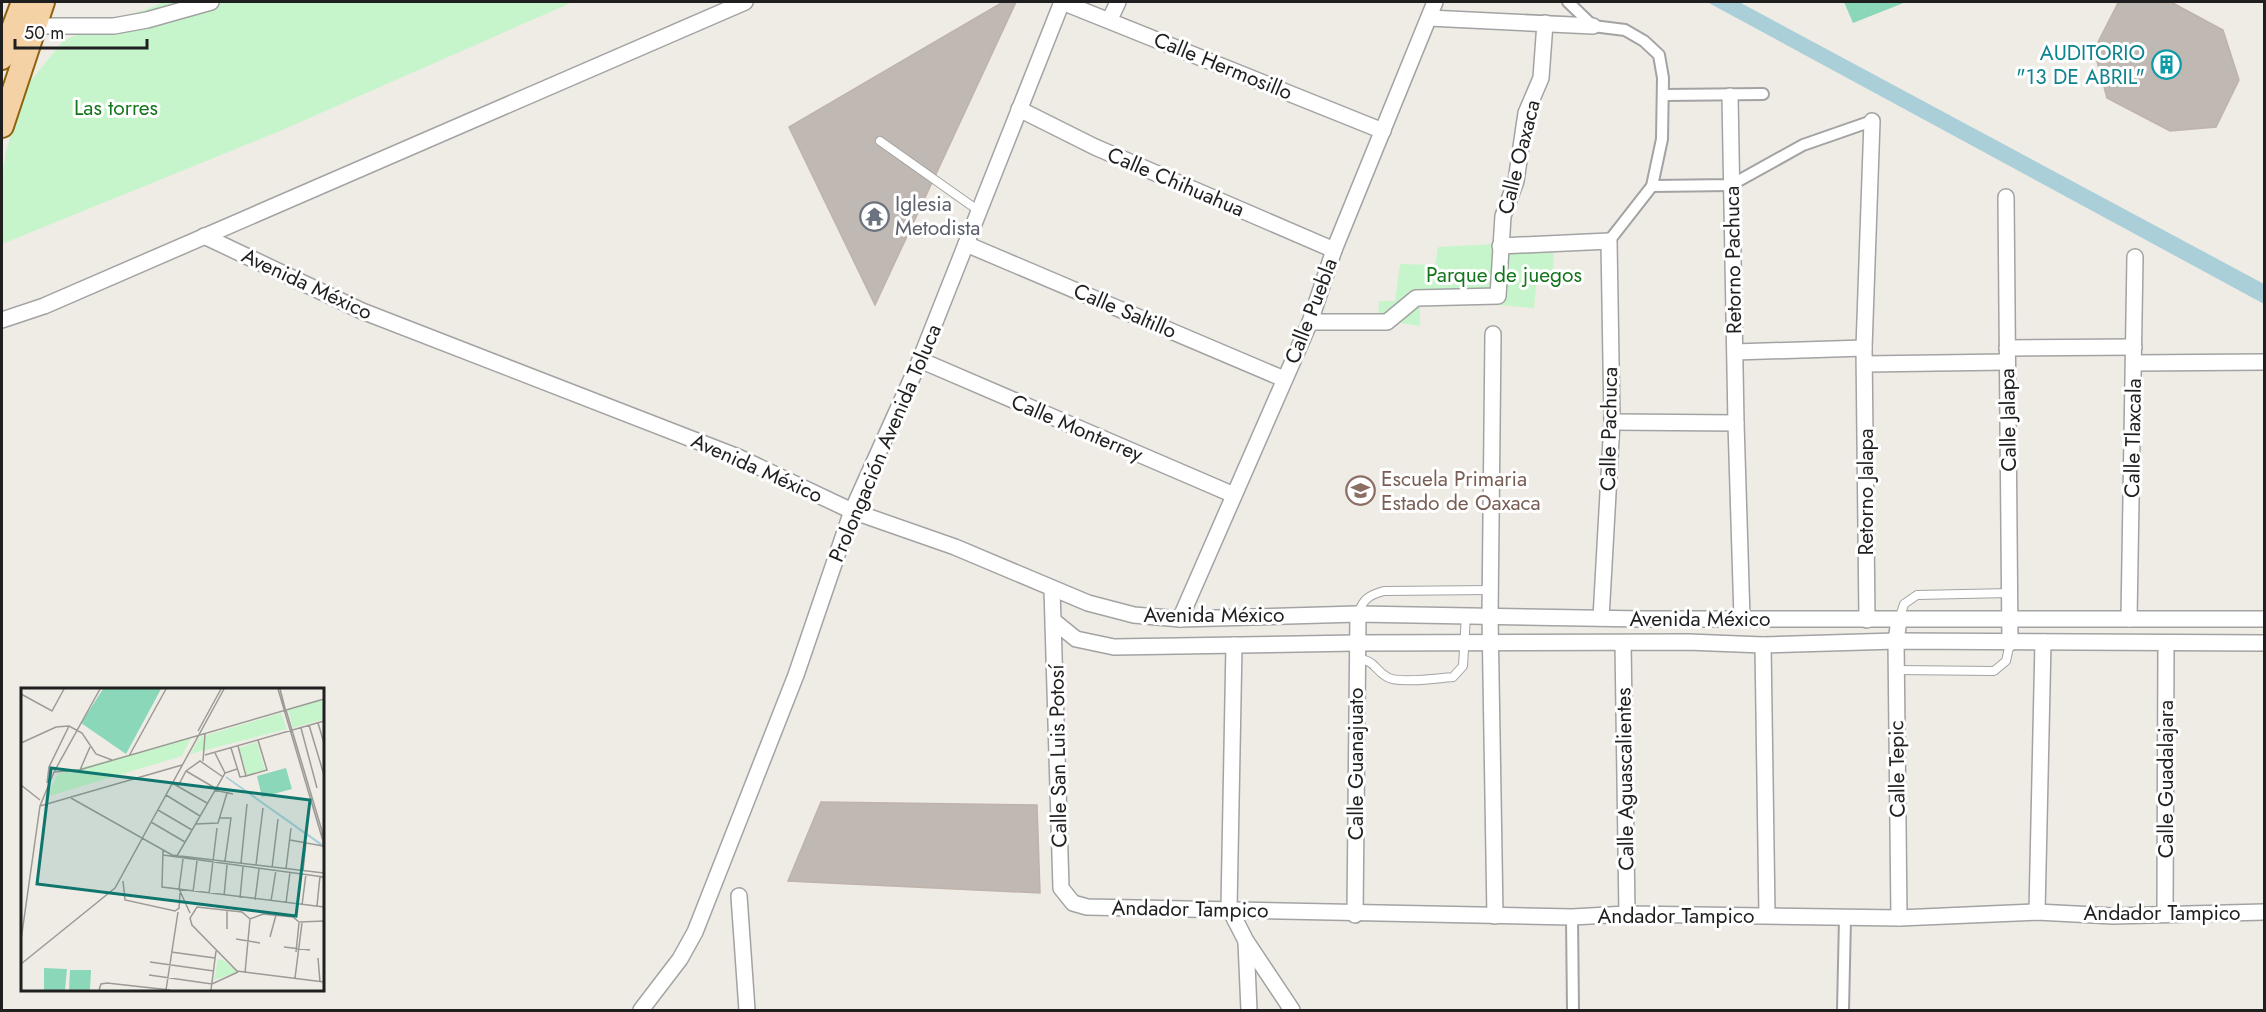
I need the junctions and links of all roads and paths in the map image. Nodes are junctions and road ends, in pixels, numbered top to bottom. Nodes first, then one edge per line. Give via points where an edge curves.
1 (23, 2) edge
2 (43, 2) edge
3 (211, 2) edge
4 (745, 2) edge
5 (1062, 2) edge
6 (1118, 2) edge
7 (1435, 2) edge
8 (1568, 2) edge
9 (1428, 18) junction
10 (1110, 19) junction
11 (1545, 22) junction
12 (24, 26) junction
13 (1593, 26) junction
14 (2, 58) edge
15 (1763, 94) dead end
16 (1663, 95) junction
17 (1730, 96) junction
18 (1019, 110) junction
19 (1872, 121) joint
20 (2, 126) edge
21 (1383, 131) junction
22 (880, 141) dead end
23 (1731, 185) junction
24 (1652, 186) junction
25 (2006, 197) dead end
26 (979, 211) junction
27 (204, 237) junction
28 (1609, 241) junction
29 (966, 244) junction
30 (1500, 246) junction
31 (1334, 250) junction
32 (2135, 256) dead end
33 (2, 320) edge
34 (1310, 322) junction
35 (1493, 334) dead end
36 (2134, 347) junction
37 (1864, 348) junction
38 (1735, 352) junction
39 (2007, 355) junction
40 (920, 360) junction
41 (2265, 362) edge
42 (2134, 363) junction
43 (1865, 364) junction
44 (1284, 378) junction
45 (1612, 422) junction
46 (1736, 423) junction
47 (1234, 495) junction
48 (852, 511) junction
49 (1052, 589) junction
50 (1490, 590) junction
51 (2010, 593) junction
52 (1358, 614) junction
53 (1466, 615) junction
54 (1490, 616) junction
55 (1601, 618) junction
56 (1742, 618) junction
57 (1180, 619) junction
58 (2011, 619) junction
59 (2129, 619) junction
60 (1867, 620) junction
61 (1899, 620) junction
62 (2265, 620) edge
63 (1055, 622) junction
64 (1896, 641) junction
65 (2043, 642) junction
66 (1356, 643) junction
67 (1465, 643) junction
68 (1623, 643) junction
69 (2010, 643) junction
70 (1491, 644) junction
71 (2166, 644) junction
72 (2265, 644) edge
73 (1234, 645) junction
74 (1762, 645) junction
75 (1356, 658) junction
76 (1897, 670) junction
77 (739, 896) dead end
78 (1087, 907) joint
79 (1229, 908) junction
80 (2037, 912) junction
81 (2265, 912) edge
82 (2166, 913) junction
83 (1627, 914) junction
84 (1355, 915) junction
85 (1767, 915) junction
86 (1495, 916) junction
87 (1572, 917) junction
88 (1845, 918) junction
89 (1899, 918) junction
90 (1246, 941) junction
91 (641, 1011) edge
92 (747, 1011) edge
93 (1249, 1011) edge
94 (1292, 1011) edge
95 (1573, 1011) edge
96 (1843, 1011) edge

1 - 12 main road
2 - 12 main road
3 - 12 street via 114,26
4 - 27 street
5 - 10 street, Calle Hermosillo
5 - 18 street, Prolongación Avenida Toluca
6 - 10 street
7 - 9 street, Calle Puebla
8 - 13 street
9 - 11 street
9 - 21 street, Calle Puebla
10 - 21 street, Calle Hermosillo
11 - 13 street
11 - 30 street, Calle Oaxaca via 1543,67 1526,113 1516,181 1503,216
12 - 14 main road
12 - 20 main road
13 - 16 street via 1625,30 1659,55
15 - 17 street
16 - 17 street
16 - 24 street via 1662,139
17 - 23 street, Retorno Pachuca
18 - 26 street, Prolongación Avenida Toluca
18 - 31 street, Calle Chihuahua
19 - 23 street via 1803,145
19 - 37 street, Retorno Jalapa
21 - 31 street, Calle Puebla
22 - 26 lane
23 - 24 street
23 - 38 street, Retorno Pachuca
24 - 28 street
25 - 39 street, Calle Jalapa
26 - 29 street, Prolongación Avenida Toluca
27 - 33 street via 44,306
27 - 48 street, Avenida México via 362,311 738,457
28 - 30 street
28 - 45 street, Calle Pachuca
29 - 40 street, Prolongación Avenida Toluca
29 - 44 street, Calle Saltillo
30 - 34 street, Calle Oaxaca via 1500,292 1494,297 1416,298 1394,318 1379,323
31 - 34 street, Calle Puebla
32 - 36 street, Calle Tlaxcala
34 - 44 street, Calle Puebla
35 - 50 street
36 - 39 street
36 - 42 street, Calle Tlaxcala
37 - 38 street
37 - 43 street, Retorno Jalapa
38 - 46 street, Retorno Pachuca
39 - 43 street
39 - 51 street, Calle Jalapa
40 - 47 street, Calle Monterrey
40 - 48 street, Prolongación Avenida Toluca
41 - 42 street
42 - 59 street, Calle Tlaxcala
43 - 60 street, Retorno Jalapa
44 - 47 street, Calle Puebla
45 - 46 street
45 - 55 street, Calle Pachuca
46 - 56 street, Retorno Pachuca
47 - 57 street, Calle Puebla
48 - 49 street, Avenida México via 955,547
48 - 91 street, Prolongación Avenida Toluca via 796,675 695,932
49 - 57 street, Avenida México via 1134,615
49 - 63 street, Calle San Luis Potosí
50 - 52 lane via 1384,591 1367,596
50 - 54 street
51 - 58 street, Calle Jalapa
51 - 61 lane via 1917,595 1904,604
52 - 53 street, Avenida México
52 - 57 street, Avenida México
52 - 66 street, Calle Guanajuato
53 - 54 street, Avenida México
53 - 67 lane
54 - 55 street, Avenida México
54 - 70 street
55 - 56 street, Avenida México
56 - 60 street, Avenida México
58 - 59 street, Avenida México
58 - 61 street, Avenida México
58 - 69 street, Calle Jalapa
59 - 62 street, Avenida México
60 - 61 street, Avenida México
61 - 64 street, Calle Tepic
63 - 73 street, Avenida México via 1076,639 1114,647
63 - 78 street, Calle San Luis Potosí via 1061,888 1074,903
64 - 69 street, Avenida México
64 - 74 street, Avenida México
64 - 76 street, Calle Tepic
65 - 69 street, Avenida México
65 - 71 street, Avenida México
65 - 80 street
66 - 67 street, Avenida México
66 - 73 street, Avenida México
66 - 75 street, Calle Guanajuato
67 - 70 street, Avenida México
67 - 75 lane via 1463,666 1453,677 1397,680 1388,678 1376,664
68 - 70 street, Avenida México
68 - 74 street, Avenida México
68 - 83 street, Calle Aguascalientes
69 - 76 lane via 2006,661 1994,671
70 - 86 street
71 - 72 street, Avenida México
71 - 82 street, Calle Guadalajara
73 - 79 street
74 - 85 street
75 - 84 street, Calle Guanajuato
76 - 89 street, Calle Tepic
77 - 92 street
78 - 79 street, Andador Tampico
79 - 84 street, Andador Tampico
79 - 90 street
80 - 82 street, Andador Tampico via 2113,916
80 - 89 street, Andador Tampico
81 - 82 street, Andador Tampico
83 - 85 street, Andador Tampico
83 - 87 street, Andador Tampico
84 - 86 street, Andador Tampico
85 - 88 street, Andador Tampico
86 - 87 street, Andador Tampico
87 - 95 street
88 - 89 street, Andador Tampico
88 - 96 street
90 - 93 street
90 - 94 street

